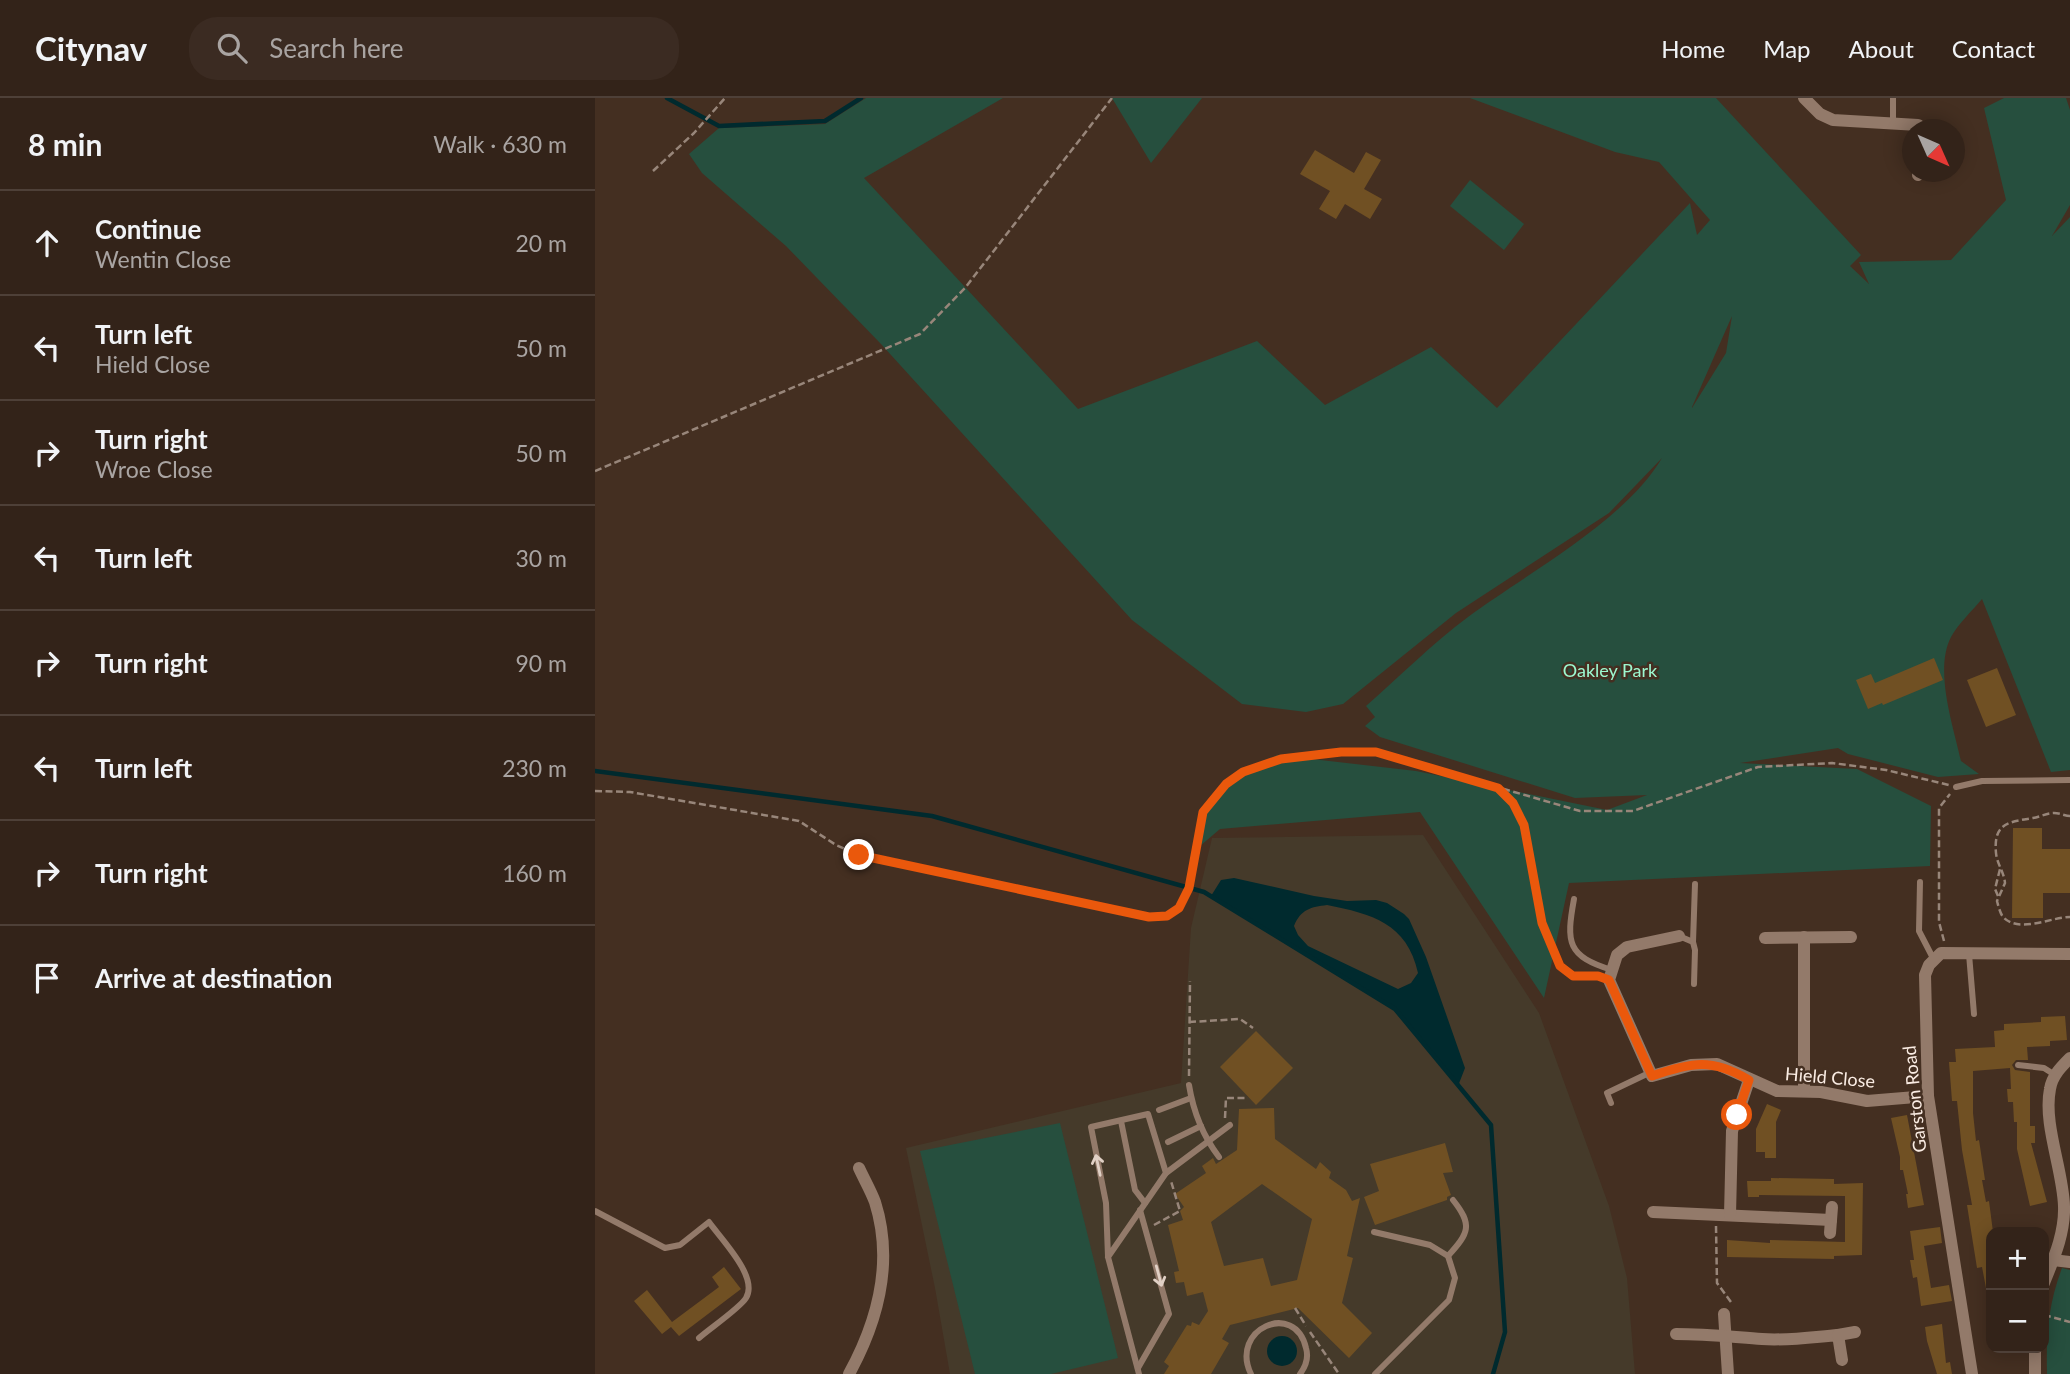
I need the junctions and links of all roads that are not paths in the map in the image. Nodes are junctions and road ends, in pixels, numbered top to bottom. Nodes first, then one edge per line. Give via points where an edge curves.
1 (1804, 98) edge
2 (1893, 98) edge
3 (1893, 124) junction
4 (1902, 124) edge
5 (2070, 780) edge
6 (1956, 787) road end
7 (1920, 882) dead end
8 (1695, 884) dead end
9 (1574, 899) dead end
10 (1679, 936) joint
11 (1804, 937) junction
12 (1851, 937) dead end
13 (1765, 938) dead end
14 (1693, 942) junction
15 (1969, 952) junction
16 (2070, 954) edge
17 (1934, 960) junction
18 (1611, 975) junction
19 (1694, 984) dead end
20 (1973, 1014) dead end
21 (2070, 1058) edge
22 (2018, 1065) dead end
23 (1652, 1074) junction
24 (2055, 1074) junction
25 (1749, 1080) junction
26 (1189, 1085) road end
27 (1804, 1091) junction
28 (1928, 1096) junction
29 (1191, 1098) junction
30 (1611, 1102) dead end
31 (1159, 1110) dead end
32 (1121, 1121) junction
33 (1202, 1126) junction
34 (1228, 1127) road end
35 (1168, 1142) dead end
36 (1207, 1142) junction
37 (1219, 1157) dead end
38 (859, 1168) dead end
39 (1167, 1172) junction
40 (2066, 1177) edge
41 (1453, 1200) dead end
42 (1145, 1203) junction
43 (1140, 1210) junction
44 (595, 1212) edge
45 (1653, 1212) dead end
46 (1730, 1215) junction
47 (1831, 1220) dead end
48 (1374, 1231) dead end
49 (1448, 1256) junction
50 (1108, 1257) junction
51 (2053, 1260) junction
52 (2070, 1262) edge
53 (2049, 1270) edge
54 (1724, 1314) road end
55 (1855, 1332) dead end
56 (1676, 1334) dead end
57 (1838, 1335) junction
58 (699, 1338) dead end
59 (1725, 1338) junction
60 (2035, 1353) edge
61 (1842, 1360) dead end
62 (1139, 1371) edge
63 (849, 1374) edge
64 (1251, 1374) edge
65 (1300, 1374) edge
66 (1375, 1374) edge
67 (1728, 1374) edge
68 (1972, 1374) edge
69 (2035, 1374) edge

1 - 3 street via 1833,120
2 - 3 lane
3 - 4 street
5 - 6 lane via 1982,781
7 - 17 lane via 1919,930
8 - 14 lane
9 - 18 lane via 1569,928 1577,954
10 - 14 lane
10 - 18 street via 1627,947 1617,955
11 - 12 street
11 - 13 street
11 - 27 street
14 - 19 lane
15 - 16 street
15 - 17 street via 1941,953
15 - 20 lane
17 - 28 street, Garston Road via 1924,985
18 - 23 street
21 - 24 street
22 - 24 lane
23 - 25 street, Hield Close via 1717,1064
23 - 30 lane via 1607,1093
24 - 40 street via 2049,1097 2053,1140
25 - 27 street, Hield Close via 1777,1091
25 - 46 street via 1732,1131
26 - 29 lane
27 - 28 street, Hield Close via 1867,1101
28 - 68 street, Garston Road
29 - 31 lane
29 - 33 lane
32 - 39 lane via 1148,1114
32 - 42 lane via 1135,1190
50 -> 32 lane via 1106,1203 1091,1127
33 - 35 lane
33 - 36 lane
34 - 36 lane
36 - 37 lane
36 - 39 lane
38 - 63 street via 874,1202 883,1245 881,1293 866,1343
39 - 42 lane
40 - 51 street via 2063,1225
41 - 49 lane via 1466,1216 1467,1229
42 - 43 lane
43 - 50 lane
43 -> 62 lane via 1169,1314
44 - 58 lane via 665,1248 680,1245 709,1222 745,1272 749,1286 746,1298
45 - 46 street
46 - 47 street
48 - 49 lane via 1430,1245
49 - 66 lane via 1455,1278 1449,1300
50 - 62 lane
51 - 52 street
51 - 53 street
54 - 59 street
55 - 57 street
56 - 59 street
57 - 59 street
57 - 61 street
59 - 67 street
60 - 69 street
64 - 65 lane via 1245,1353 1250,1339 1260,1329 1283,1323 1304,1338 1307,1363

